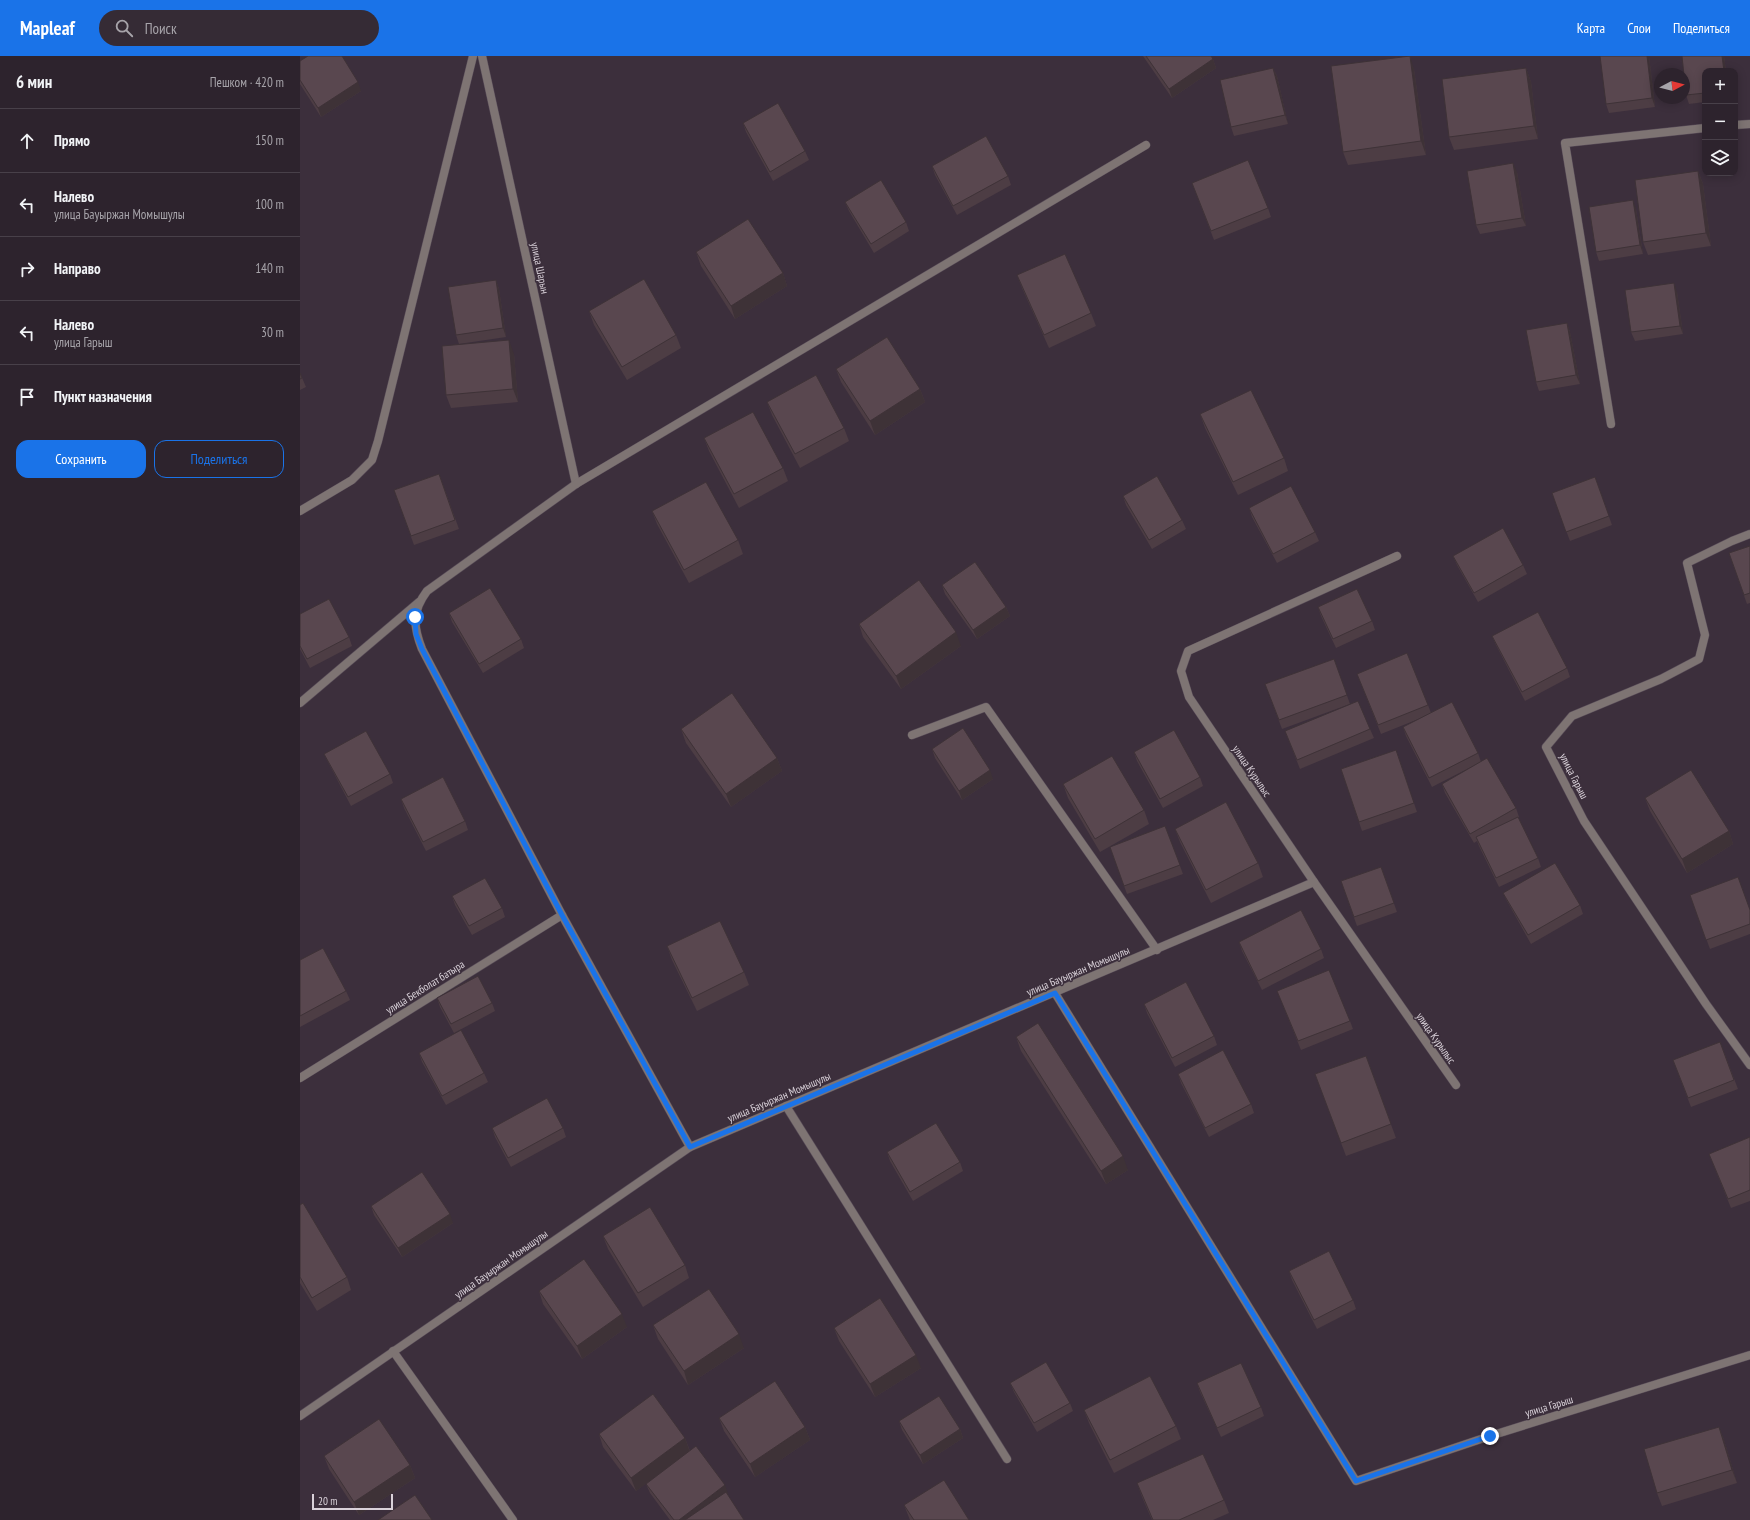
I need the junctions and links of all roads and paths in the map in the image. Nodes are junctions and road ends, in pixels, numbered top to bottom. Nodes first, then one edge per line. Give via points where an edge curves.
1 (473, 56) edge
2 (482, 56) edge
3 (1750, 124) edge
4 (1738, 125) edge
5 (1702, 128) edge
6 (1146, 145) dead end
7 (1611, 424) dead end
8 (576, 484) junction
9 (300, 511) edge
10 (1750, 534) edge
11 (1397, 556) dead end
12 (419, 602) junction
13 (300, 703) edge
14 (912, 735) dead end
15 (1314, 882) junction
16 (562, 915) junction
17 (1157, 950) junction
18 (1055, 993) junction
19 (1750, 1065) edge
20 (300, 1078) edge
21 (1456, 1085) dead end
22 (786, 1106) junction
23 (690, 1147) junction
24 (393, 1351) junction
25 (1750, 1355) edge
26 (300, 1416) edge
27 (1007, 1459) dead end
28 (513, 1520) edge

1 - 9 street via 372,460 352,480
2 - 8 street, улица Шарын
3 - 4 street
5 - 7 street via 1565,142
6 - 8 street
8 - 12 street via 427,591
10 - 19 street, улица Гарыш via 1687,562 1705,635 1699,658 1661,679 1572,716 1546,747 1584,821 1706,1004
11 - 15 street, улица Курылыс via 1188,651 1181,671 1189,697
12 - 13 street
12 - 16 street via 415,617 416,634 422,649
14 - 17 street via 986,707
15 - 17 street, улица Бауыржан Момышулы
15 - 21 street, улица Курылыс
16 - 20 street, улица Бекболат батыра
16 - 23 street
17 - 18 street, улица Бауыржан Момышулы
18 - 22 street, улица Бауыржан Момышулы
18 - 25 street, улица Гарыш via 1356,1481 1490,1436
22 - 23 street, улица Бауыржан Момышулы
22 - 27 street
23 - 24 street, улица Бауыржан Момышулы
24 - 26 street, улица Бауыржан Момышулы
24 - 28 street

